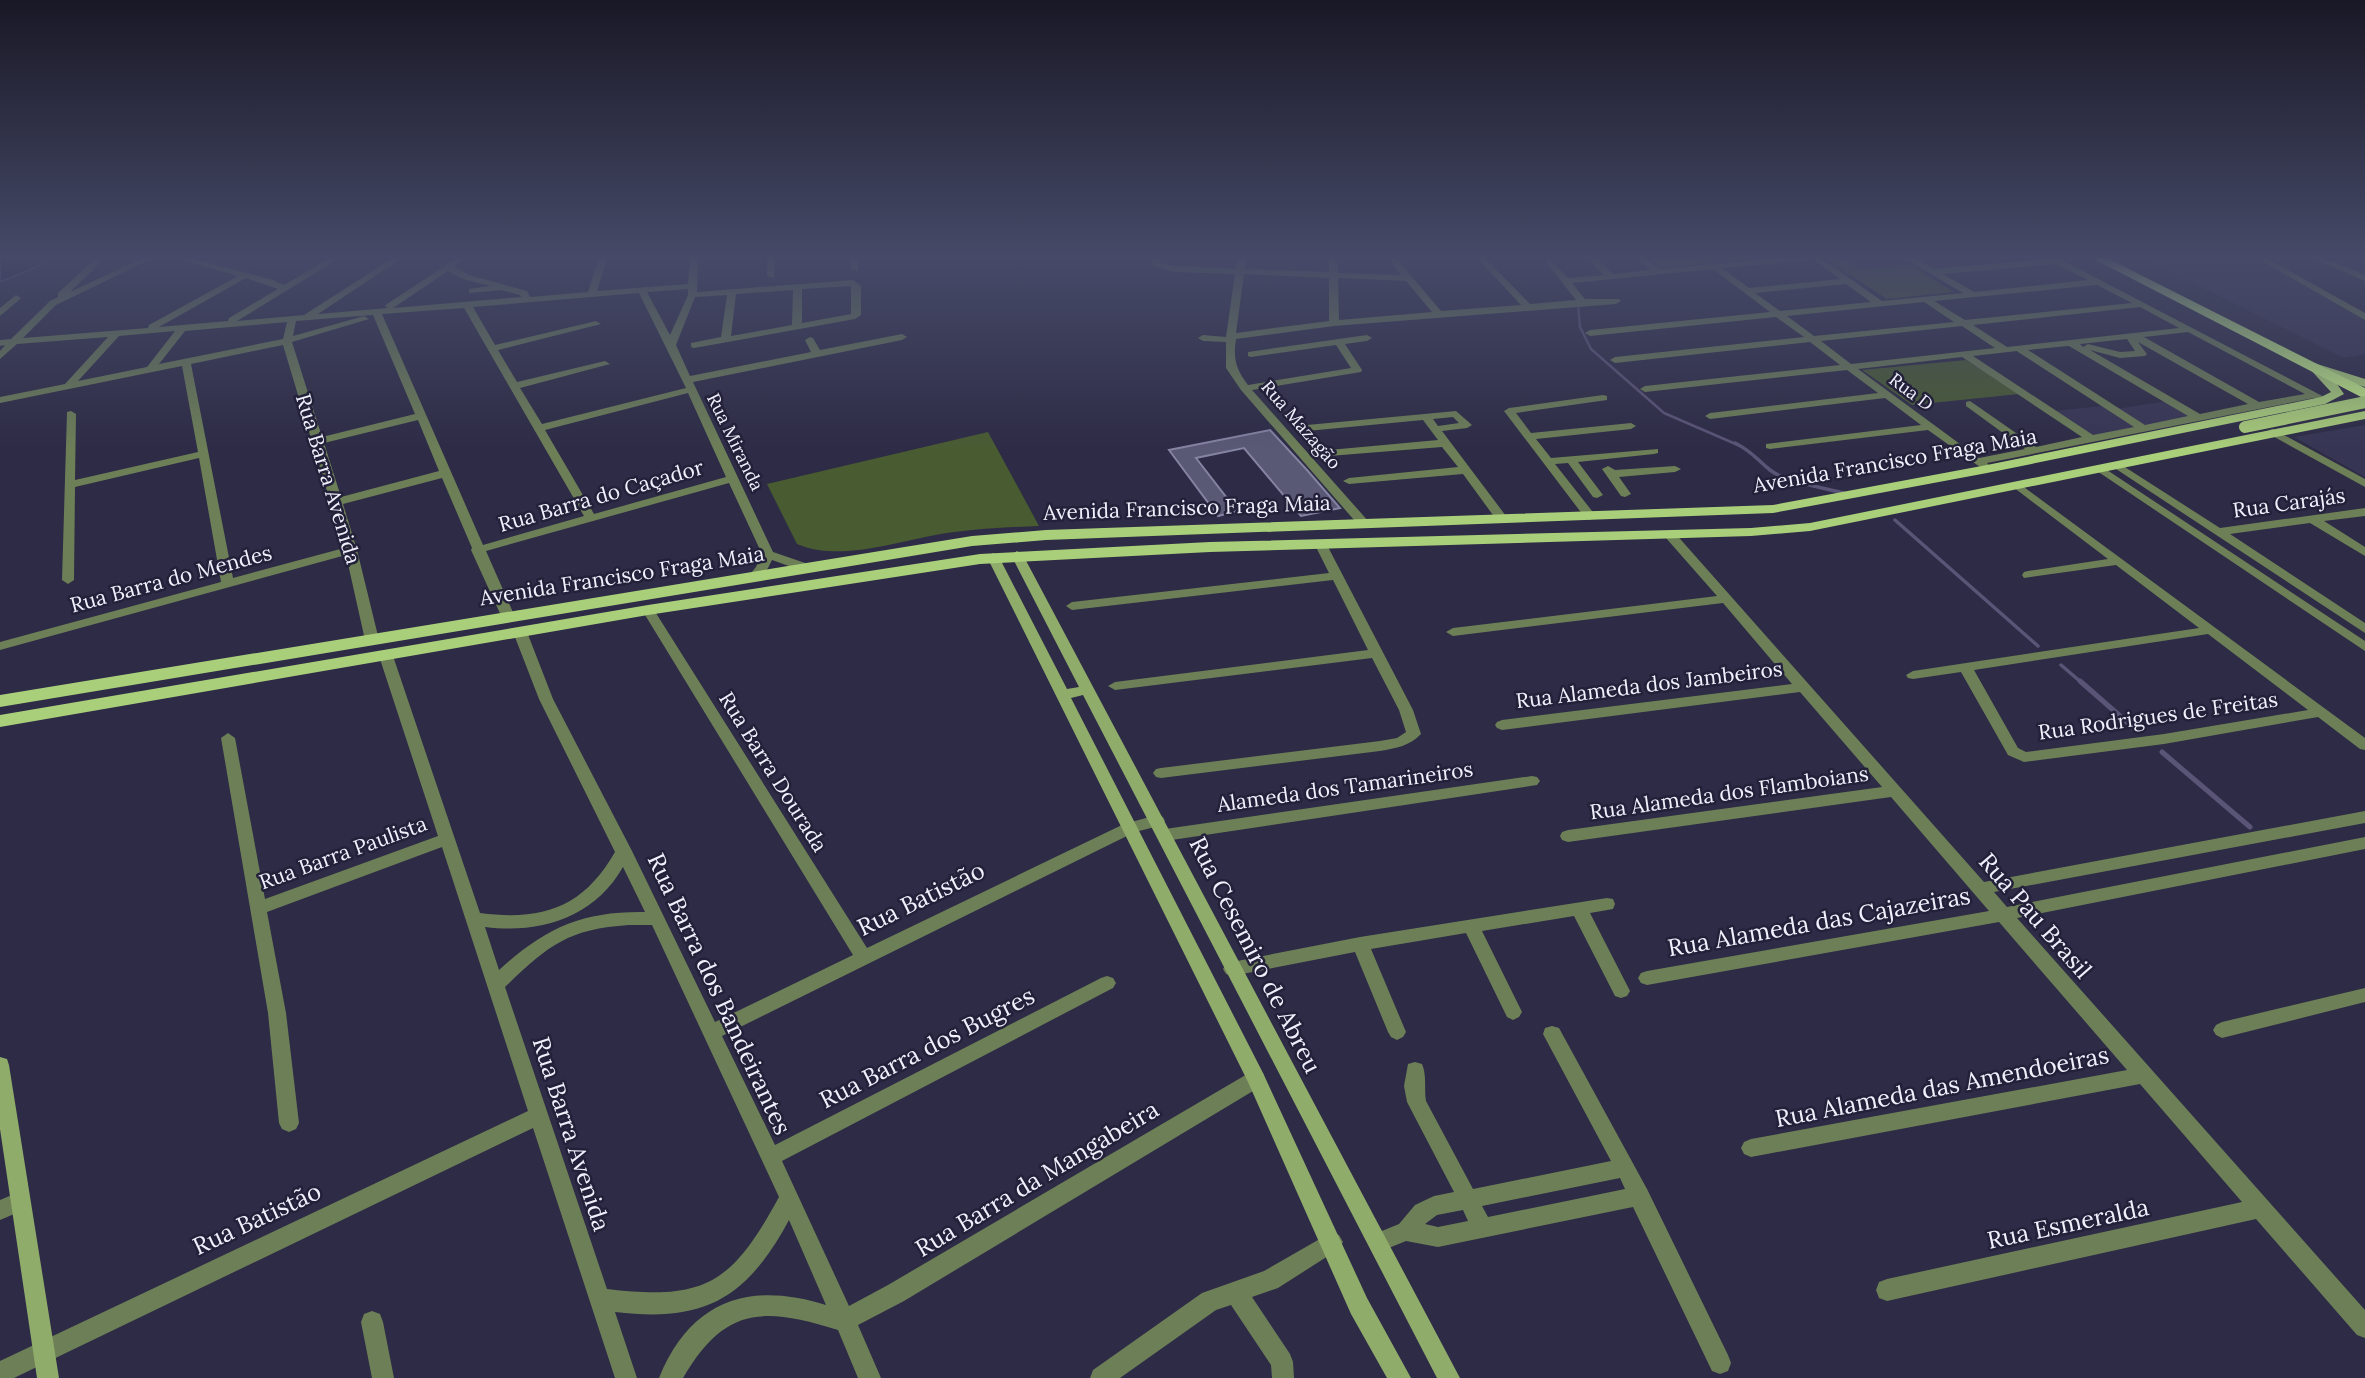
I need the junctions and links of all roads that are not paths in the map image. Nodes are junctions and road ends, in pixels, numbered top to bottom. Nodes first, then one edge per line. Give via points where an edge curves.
1 (34, 322) edge
2 (160, 322) edge
3 (237, 322) edge
4 (291, 322) edge
5 (349, 322) edge
6 (380, 322) edge
7 (476, 322) edge
8 (659, 322) edge
9 (680, 322) edge
10 (728, 322) edge
11 (797, 322) edge
12 (820, 322) edge
13 (1233, 322) edge
14 (1342, 322) edge
15 (1695, 322) edge
16 (1788, 322) edge
17 (1970, 322) edge
18 (2172, 322) edge
19 (2225, 322) edge
20 (228, 323) joint
21 (1334, 323) joint
22 (1964, 323) junction
23 (596, 324) dead end
24 (797, 326) junction
25 (183, 327) junction
26 (878, 327) dead end
27 (148, 329) junction
28 (2186, 330) junction
29 (118, 332) junction
30 (1590, 333) dead end
31 (2132, 336) junction
32 (902, 337) dead end
33 (1203, 338) dead end
34 (1231, 338) junction
35 (1367, 338) dead end
36 (726, 339) junction
37 (17, 340) junction
38 (810, 340) dead end
39 (886, 340) junction
40 (1810, 340) junction
41 (287, 341) junction
42 (1339, 342) junction
43 (2074, 343) junction
44 (0, 344) edge
45 (671, 345) junction
46 (694, 345) dead end
47 (493, 348) junction
48 (2021, 350) junction
49 (2007, 351) junction
50 (816, 353) junction
51 (1251, 354) dead end
52 (1965, 355) junction
53 (0, 356) edge
54 (1615, 360) dead end
55 (186, 362) junction
56 (605, 364) dead end
57 (1847, 367) junction
58 (2314, 367) junction
59 (150, 369) junction
60 (2365, 383) edge
61 (688, 385) junction
62 (68, 386) junction
63 (515, 386) junction
64 (1245, 388) junction
65 (1645, 389) dead end
66 (2365, 394) edge
67 (1886, 395) junction
68 (2319, 397) junction
69 (1603, 398) dead end
70 (0, 400) edge
71 (1970, 404) dead end
72 (2260, 407) junction
73 (2364, 412) edge
74 (71, 414) dead end
75 (422, 416) junction
76 (1710, 416) dead end
77 (1426, 417) junction
78 (2198, 417) junction
79 (1631, 426) dead end
80 (1928, 426) junction
81 (539, 428) junction
82 (1307, 428) dead end
83 (2143, 428) junction
84 (2241, 428) junction
85 (1437, 429) junction
86 (2273, 432) junction
87 (1530, 436) junction
88 (2092, 439) junction
89 (2129, 440) junction
90 (317, 441) junction
91 (1446, 443) junction
92 (1770, 446) dead end
93 (2034, 450) junction
94 (1654, 451) dead end
95 (1329, 453) dead end
96 (202, 454) junction
97 (1599, 456) junction
98 (2151, 457) junction
99 (1572, 459) junction
100 (1550, 461) junction
101 (1982, 465) junction
102 (2117, 465) junction
103 (1675, 469) dead end
104 (2101, 469) junction
105 (1466, 470) junction
106 (446, 472) junction
107 (1611, 474) junction
108 (734, 478) junction
109 (1349, 481) dead end
110 (2365, 484) edge
111 (69, 485) junction
112 (2017, 485) junction
113 (1625, 494) dead end
114 (1597, 495) dead end
115 (337, 502) junction
116 (2365, 512) edge
117 (1590, 516) junction
118 (592, 519) junction
119 (1502, 519) junction
120 (2312, 519) junction
121 (1365, 525) junction
122 (1195, 531) junction
123 (1146, 532) junction
124 (2218, 532) junction
125 (1670, 535) junction
126 (1321, 545) junction
127 (1210, 547) junction
128 (351, 550) junction
129 (477, 550) junction
130 (1145, 550) junction
131 (2365, 552) edge
132 (768, 554) junction
133 (1017, 555) junction
134 (993, 557) junction
135 (2119, 561) junction
136 (807, 568) junction
137 (2028, 575) dead end
138 (1336, 576) junction
139 (753, 578) junction
140 (68, 580) dead end
141 (228, 583) junction
142 (1726, 599) junction
143 (1072, 607) dead end
144 (648, 610) junction
145 (508, 617) junction
146 (2365, 629) edge
147 (2211, 630) junction
148 (520, 632) junction
149 (1453, 632) dead end
150 (372, 640) junction
151 (0, 646) edge
152 (2365, 647) edge
153 (1376, 653) junction
154 (386, 656) junction
155 (246, 660) junction
156 (1965, 667) junction
157 (199, 668) junction
158 (1913, 675) dead end
159 (242, 680) junction
160 (1115, 686) dead end
161 (1802, 687) junction
162 (188, 689) junction
163 (1088, 690) junction
164 (1061, 695) junction
165 (0, 701) edge
166 (2322, 712) junction
167 (0, 721) edge
168 (1502, 725) dead end
169 (228, 738) dead end
170 (2365, 745) edge
171 (1161, 773) dead end
172 (1532, 781) dead end
173 (1895, 791) junction
174 (2365, 817) edge
175 (1130, 828) junction
176 (1161, 828) junction
177 (1569, 836) dead end
178 (444, 840) junction
179 (2365, 843) edge
180 (624, 851) junction
181 (2140, 859) junction
182 (2163, 882) junction
183 (1978, 889) junction
184 (1607, 904) dead end
185 (1578, 908) junction
186 (257, 909) junction
187 (2000, 914) junction
188 (471, 919) junction
189 (657, 919) junction
190 (561, 923) junction
191 (1471, 926) junction
192 (1360, 944) junction
193 (863, 956) junction
194 (1232, 969) junction
195 (1647, 978) dead end
196 (1107, 983) dead end
197 (494, 986) junction
198 (1621, 991) dead end
199 (2365, 995) edge
200 (1513, 1012) dead end
201 (2222, 1030) dead end
202 (710, 1032) junction
203 (1397, 1032) dead end
204 (1552, 1034) dead end
205 (0, 1065) edge
206 (1415, 1070) dead end
207 (2143, 1075) junction
208 (1256, 1079) junction
209 (538, 1116) junction
210 (289, 1123) dead end
211 (1751, 1148) dead end
212 (770, 1157) junction
213 (1625, 1168) junction
214 (1640, 1196) junction
215 (790, 1198) junction
216 (1468, 1199) junction
217 (9, 1206) edge
218 (2260, 1208) junction
219 (1483, 1228) junction
220 (1406, 1231) junction
221 (1332, 1242) junction
222 (1379, 1242) junction
223 (1887, 1290) dead end
224 (1236, 1293) junction
225 (598, 1299) junction
226 (715, 1306) junction
227 (372, 1321) dead end
228 (843, 1321) junction
229 (2365, 1327) edge
230 (44, 1349) junction
231 (1720, 1363) dead end
232 (0, 1373) edge
233 (48, 1378) edge
234 (383, 1378) edge
235 (626, 1378) edge
236 (670, 1378) edge
237 (870, 1378) edge
238 (1101, 1378) edge
239 (1283, 1378) edge
240 (1400, 1378) edge
241 (1449, 1378) edge

1 - 37 street
2 - 27 street
3 - 20 street
4 - 41 street, Rua Barra Avenida
5 - 41 street
6 - 75 street
7 - 47 street
8 - 45 street, Rua Miranda
9 - 45 street
10 - 36 street
11 - 24 street
12 - 24 street
13 - 34 street, Rua Mazagão
14 - 21 street
15 - 30 street
16 - 40 street, Rua D
17 - 22 street
18 - 28 street
19 - 58 highway
20 - 25 street
21 - 34 street
22 - 40 street
22 - 49 street
23 - 47 street
24 - 36 street
25 - 27 street
25 - 59 street
26 - 39 street
27 - 29 street
28 - 31 street
28 - 68 street
29 - 37 street
29 - 62 street
31 - 43 street
31 - 43 street via 2143,354 2120,355
31 - 72 street
32 - 39 street
33 - 34 street
34 - 64 street, Rua Mazagão via 1225,352 1226,370
35 - 42 street
36 - 46 street
37 - 44 street
37 - 53 street
38 - 50 street
39 - 50 street
40 - 54 street
40 - 57 street, Rua D
41 - 55 street
41 - 90 street, Rua Barra Avenida
42 - 51 street
42 - 64 street via 1357,370
43 - 48 street
43 - 78 street
45 - 61 street, Rua Miranda
47 - 63 street
48 - 49 street
48 - 83 street
49 - 52 street
50 - 61 street
52 - 57 street
52 - 88 street
55 - 59 street
55 - 96 street
56 - 63 street
57 - 65 street
57 - 67 street, Rua D
58 - 60 main road
58 - 66 highway
58 - 68 main road via 2338,390 2334,397
59 - 62 street
61 - 81 street
61 - 108 street, Rua Miranda
62 - 70 street
63 - 81 street
64 - 121 street, Rua Mazagão
67 - 76 street
67 - 80 street, Rua D
68 - 72 street
68 - 73 main road
68 - 89 main road, Avenida Francisco Fraga Maia
69 - 87 street via 1509,411
71 - 93 street
72 - 78 street
73 - 84 main road, bridge
73 - 86 main road, Avenida Francisco Fraga Maia
74 - 111 street
75 - 90 street
75 - 106 street
77 - 82 street
77 - 85 street
77 - 85 street via 1456,414 1467,425
78 - 83 street
79 - 87 street
80 - 92 street
80 - 101 street, Rua D
81 - 118 street
83 - 88 street
84 - 89 main road
84 - 98 main road
85 - 91 street
86 - 98 main road, Avenida Francisco Fraga Maia
86 - 110 street
87 - 100 street
88 - 93 street
89 - 101 main road, Avenida Francisco Fraga Maia
90 - 115 street, Rua Barra Avenida
91 - 95 street
91 - 105 street
93 - 101 street
94 - 97 street
96 - 111 street
96 - 141 street
97 - 99 street
97 - 107 street
98 - 102 main road, Avenida Francisco Fraga Maia
99 - 100 street
99 - 114 street
100 - 117 street
101 - 117 main road, Avenida Francisco Fraga Maia via 1773,509
102 - 104 main road, Avenida Francisco Fraga Maia
102 - 124 street
103 - 107 street
104 - 112 main road, Avenida Francisco Fraga Maia
104 - 152 street
105 - 109 street
105 - 119 street
106 - 115 street
106 - 129 street
107 - 113 street
108 - 118 street, Rua Barra do Caçador
108 - 132 street, Rua Miranda
111 - 140 street
112 - 125 main road, Avenida Francisco Fraga Maia via 1810,527
112 - 135 street, Rua Rodrigues de Freitas
115 - 128 street, Rua Barra Avenida
116 - 120 street, Rua Carajás
117 - 119 main road, Avenida Francisco Fraga Maia
118 - 129 street, Rua Barra do Caçador
119 - 121 main road, Avenida Francisco Fraga Maia
120 - 124 street, Rua Carajás
120 - 131 street
121 - 122 main road, Avenida Francisco Fraga Maia
122 - 123 main road, Avenida Francisco Fraga Maia
122 - 127 main road via 1179,537
123 - 130 main road via 1176,539
123 - 136 main road, Avenida Francisco Fraga Maia via 985,540
124 - 146 street
125 - 126 main road, Avenida Francisco Fraga Maia
125 - 142 street, Rua Pau Brasil
126 - 127 main road, Avenida Francisco Fraga Maia
126 - 138 street
127 - 130 main road, Avenida Francisco Fraga Maia
128 - 141 street, Rua Barra do Mendes
128 - 150 street, Rua Barra Avenida
129 - 145 street
130 - 133 main road, Avenida Francisco Fraga Maia
132 - 136 street
132 - 139 street
133 - 134 main road, Avenida Francisco Fraga Maia
133 - 163 street, Rua Cesemiro de Abreu
134 - 144 main road, Avenida Francisco Fraga Maia
134 - 164 street
135 - 137 street
135 - 147 street, Rua Rodrigues de Freitas
136 - 139 main road, Avenida Francisco Fraga Maia
138 - 143 street
138 - 153 street
139 - 145 main road, Avenida Francisco Fraga Maia
141 - 151 street, Rua Barra do Mendes
142 - 149 street
142 - 161 street, Rua Pau Brasil
144 - 148 main road, Avenida Francisco Fraga Maia
144 - 193 street, Rua Barra Dourada
145 - 150 main road, Avenida Francisco Fraga Maia
147 - 156 street
147 - 166 street, Rua Rodrigues de Freitas
148 - 154 main road, Avenida Francisco Fraga Maia
148 - 180 street, Rua Barra dos Bandeirantes via 546,699
150 - 155 main road, Avenida Francisco Fraga Maia
153 - 160 street
153 - 171 street via 1414,734 1401,742
154 - 159 main road, Avenida Francisco Fraga Maia
154 - 178 street, Rua Barra Avenida
155 - 157 main road, Avenida Francisco Fraga Maia
155 - 159 main road via 223,673 225,678
156 - 158 street
156 - 166 street, Rua Rodrigues de Freitas via 2013,751 2024,757
157 - 162 main road via 206,669 207,675
157 - 165 main road, Avenida Francisco Fraga Maia
159 - 162 main road, Avenida Francisco Fraga Maia
161 - 168 street, Rua Alameda dos Jambeiros
161 - 173 street, Rua Pau Brasil
162 - 167 main road, Avenida Francisco Fraga Maia
163 - 164 street
163 - 176 street, Rua Cesemiro de Abreu
164 - 175 street
166 - 170 street, Rua Rodrigues de Freitas
169 - 186 street, Rua Barra Paulista
172 - 176 street, Alameda dos Tamarineiros
173 - 177 street, Rua Alameda dos Flamboians
173 - 183 street, Rua Pau Brasil
174 - 181 street
175 - 176 street, Rua Batistão
175 - 193 street, Rua Batistão
175 - 208 street
176 - 194 street, Rua Cesemiro de Abreu
178 - 186 street, Rua Barra Paulista
178 - 188 street, Rua Barra Avenida
179 - 182 street, Rua Alameda das Cajazeiras
180 - 189 street, Rua Barra dos Bandeirantes
180 - 190 street via 611,875
181 - 182 street
181 - 183 street
182 - 187 street, Rua Alameda das Cajazeiras
183 - 187 street, Rua Pau Brasil
184 - 185 street
185 - 191 street
185 - 198 street
186 - 210 street, Rua Barra Paulista via 277,1013
187 - 195 street, Rua Alameda das Cajazeiras
187 - 207 street, Rua Pau Brasil
188 - 190 street
188 - 197 street, Rua Barra Avenida
189 - 190 street
189 - 202 street, Rua Barra dos Bandeirantes
190 - 197 street
191 - 192 street
191 - 200 street
192 - 194 street
192 - 203 street
193 - 202 street, Rua Batistão
194 - 222 street, Rua Cesemiro de Abreu
196 - 212 street, Rua Barra dos Bugres
197 - 209 street, Rua Barra Avenida
199 - 201 street
202 - 212 street, Rua Barra dos Bandeirantes
204 - 213 street
205 - 217 street
206 - 216 street via 1417,1102
207 - 211 street, Rua Alameda das Amendoeiras
207 - 218 street, Rua Pau Brasil
208 - 221 street
208 - 228 street, Rua Barra da Mangabeira
209 - 225 street, Rua Barra Avenida
209 - 230 street, Rua Batistão
212 - 215 street, Rua Barra dos Bandeirantes
213 - 214 street
213 - 216 street
214 - 219 street
214 - 231 street
215 - 226 street via 768,1241
215 - 228 street, Rua Barra dos Bandeirantes
216 - 219 street
216 - 220 street via 1422,1212
217 - 230 street
218 - 223 street, Rua Esmeralda
218 - 229 street, Rua Pau Brasil
219 - 220 street via 1437,1237
220 - 222 street
221 - 224 street via 1270,1280
221 - 240 street via 1369,1326
222 - 241 street, Rua Cesemiro de Abreu
224 - 238 street via 1210,1301
224 - 239 street via 1282,1362
225 - 226 street
225 - 235 street, Rua Barra Avenida
226 - 228 street via 772,1302
226 - 236 street
227 - 234 street
228 - 237 street, Rua Barra dos Bandeirantes
230 - 232 street, Rua Batistão
230 - 233 street

